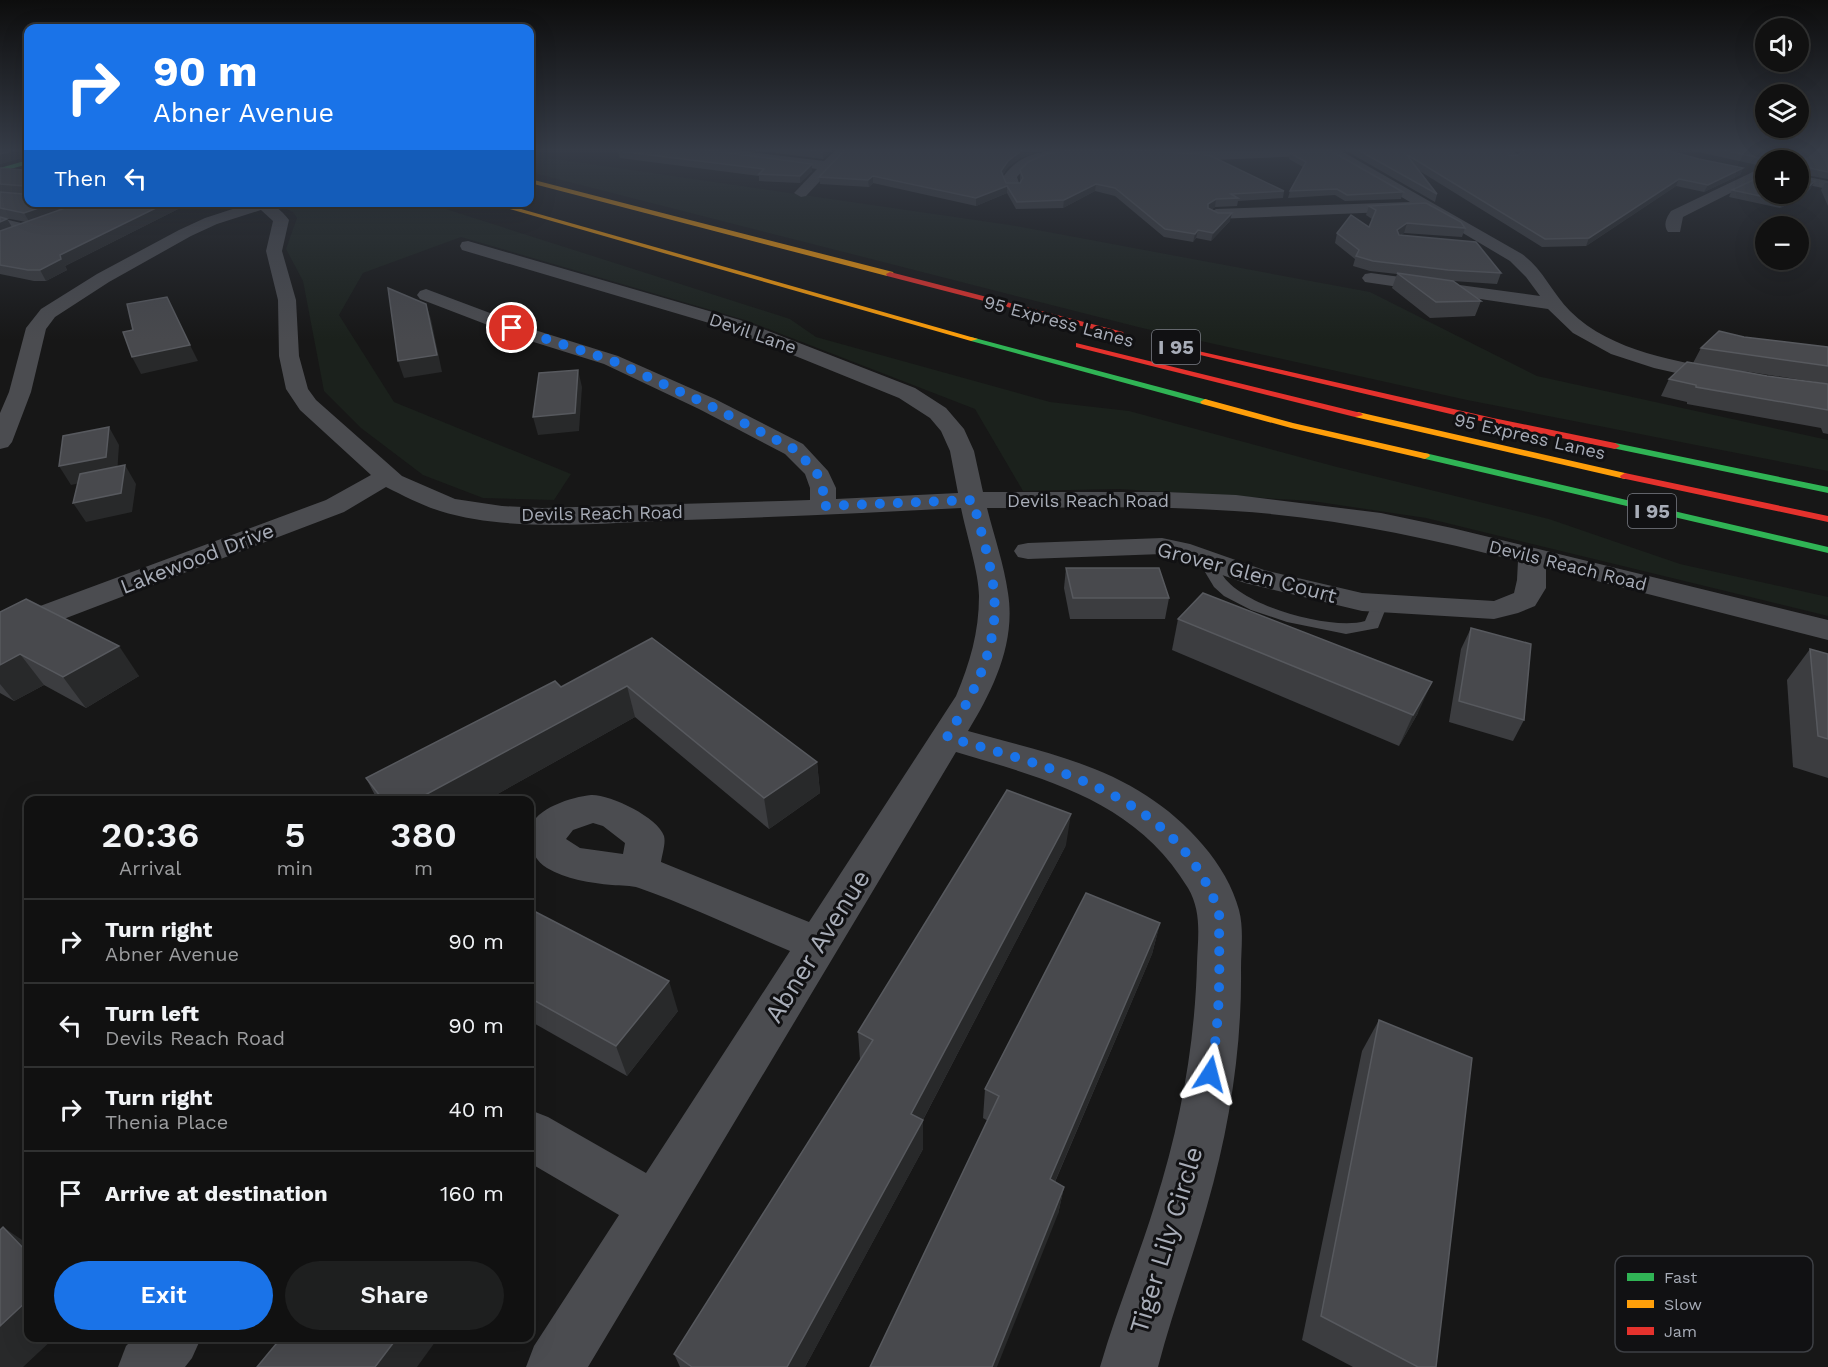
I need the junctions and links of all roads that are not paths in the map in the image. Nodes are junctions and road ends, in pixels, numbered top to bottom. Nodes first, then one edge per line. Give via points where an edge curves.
1 (75, 213) edge
2 (233, 213) edge
3 (276, 213) edge
4 (526, 213) edge
5 (653, 213) edge
6 (1244, 213) edge
7 (1439, 213) edge
8 (1679, 213) edge
9 (1216, 214) edge
10 (60, 218) edge
11 (0, 221) edge
12 (41, 225) edge
13 (31, 228) junction
14 (1674, 229) dead end
15 (10, 235) edge
16 (1458, 244) edge
17 (468, 246) dead end
18 (1502, 248) junction
19 (1371, 279) dead end
20 (426, 296) dead end
21 (1554, 304) junction
22 (1132, 336) dead end
23 (1063, 340) dead end
24 (1167, 345) dead end
25 (1748, 381) edge
26 (0, 442) edge
27 (388, 476) junction
28 (1828, 490) edge
29 (973, 500) junction
30 (823, 506) junction
31 (1828, 519) edge
32 (1828, 550) edge
33 (1028, 551) dead end
34 (1532, 556) junction
35 (0, 623) edge
36 (1828, 630) edge
37 (947, 737) junction
38 (640, 871) dead end
39 (818, 944) junction
40 (534, 1137) edge
41 (655, 1207) junction
42 (169, 1342) edge
43 (147, 1367) edge
44 (555, 1367) edge
45 (1129, 1367) edge

1 - 10 lane
2 - 26 street via 185,233 48,312 36,328 20,392
3 - 27 street, Devils Reach Road via 281,220 274,251 287,300 289,357 297,389 308,405
4 - 32 main road, I 95 via 1291,425
5 - 22 main road, I 95
6 - 9 street
7 - 18 street
8 - 14 street
11 - 13 lane
12 - 13 lane
13 - 15 lane
16 - 18 street
17 - 29 street, Devil Lane via 732,324 907,393 941,415 954,430 962,446
18 - 21 street via 1522,262
19 - 21 street
20 - 30 street via 611,360 794,449 816,471 823,488
21 - 25 street via 1575,325 1614,346 1665,364
23 - 31 main road, 95 Express Lanes via 1473,442
24 - 28 main road, I 95 via 1493,421
27 - 30 street, Devils Reach Road via 406,489 442,503 518,515
27 - 35 street, Lakewood Drive via 335,506 37,618
29 - 30 street, Devils Reach Road
29 - 34 street, Devils Reach Road via 1166,500 1284,508 1381,521
29 - 37 street, Abner Avenue via 994,594 993,630 985,666 972,697
33 - 34 street, Grover Glen Court via 1162,546 1255,577 1362,602 1470,610 1494,610 1525,601 1532,591
34 - 36 street, Devils Reach Road
37 - 39 street, Abner Avenue
37 - 45 street, Tiger Lily Circle via 1072,776 1133,805 1173,838 1199,871 1218,909 1220,977 1214,1053 1188,1182
38 - 39 street
39 - 41 street, Abner Avenue
40 - 41 street
41 - 44 street, Abner Avenue
42 - 43 street

